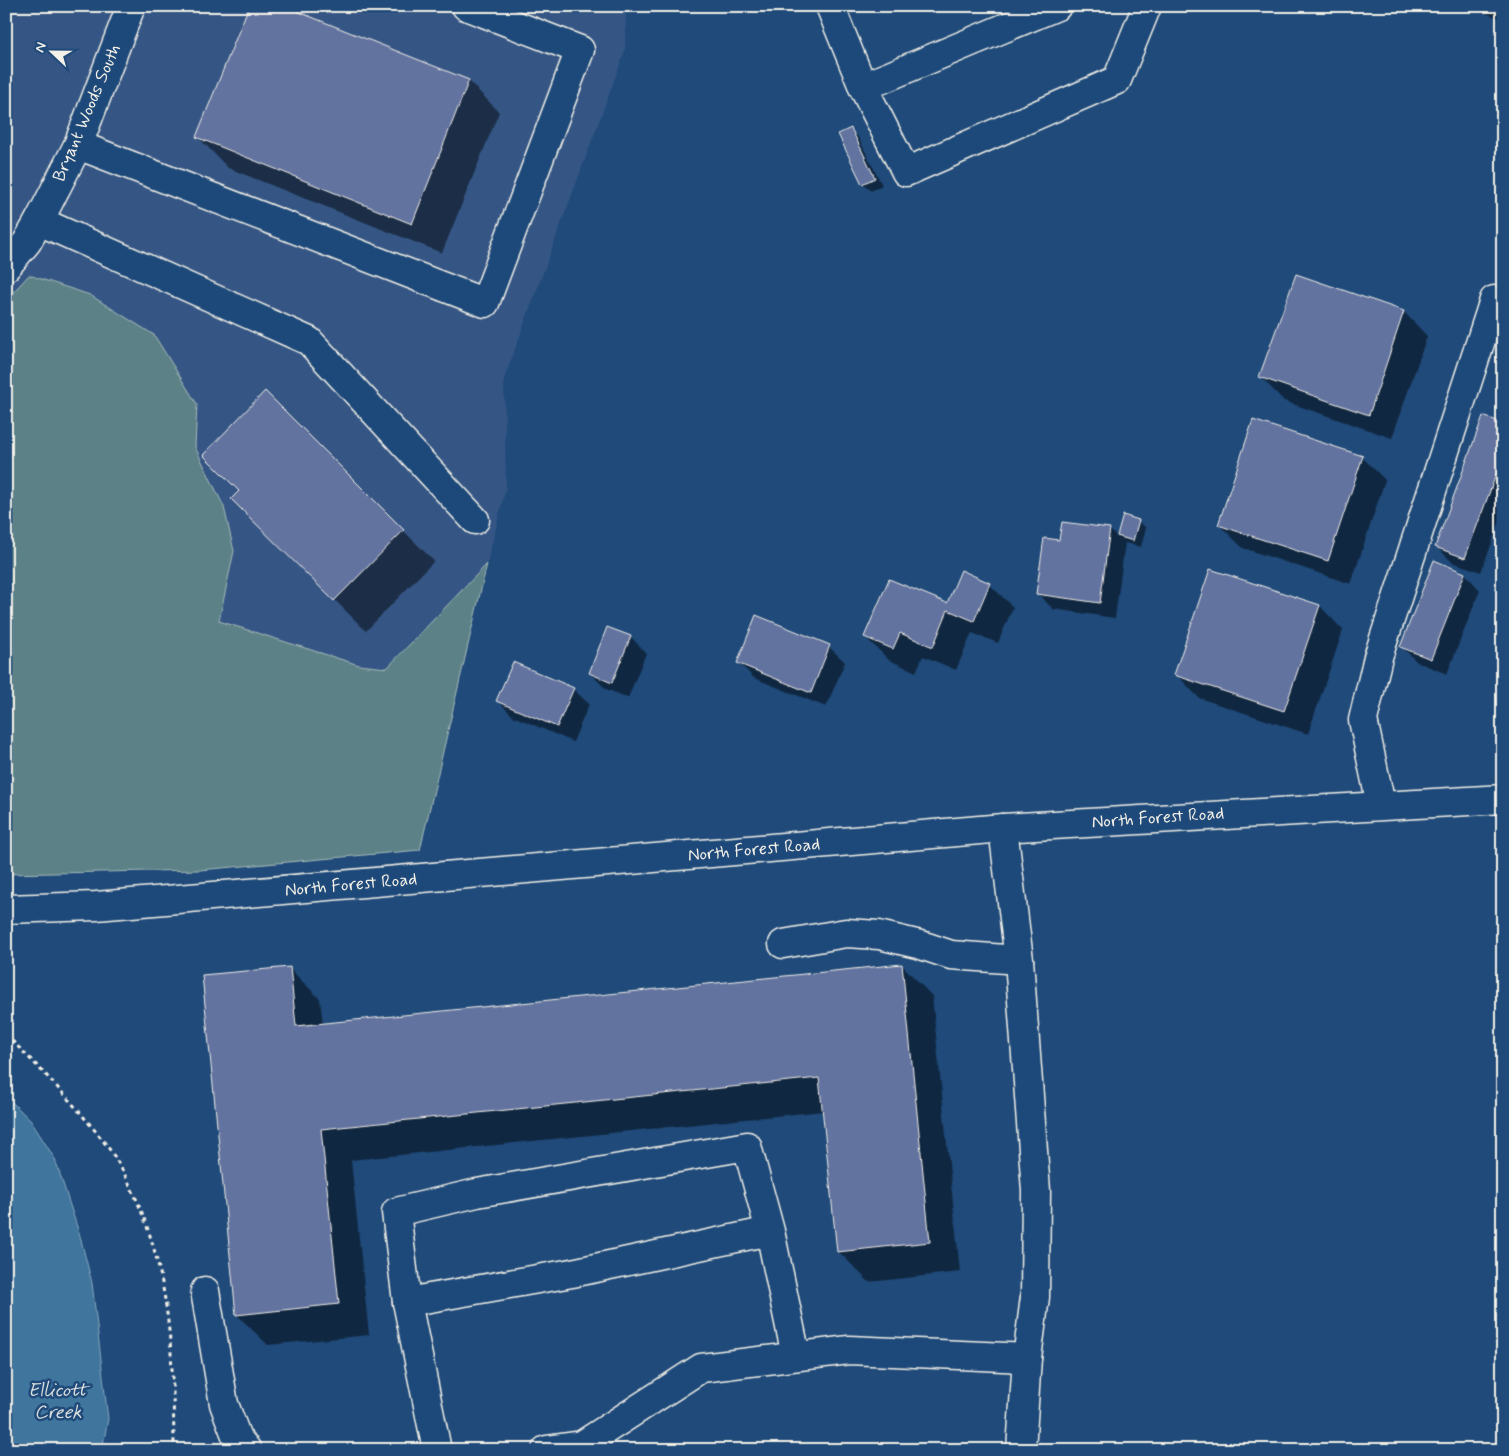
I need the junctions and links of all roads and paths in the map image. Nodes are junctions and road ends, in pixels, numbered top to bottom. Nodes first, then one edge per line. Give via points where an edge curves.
1 (131, 6) edge
2 (466, 6) edge
3 (830, 6) edge
4 (1057, 6) edge
5 (1146, 6) edge
6 (863, 86) junction
7 (78, 145) junction
8 (39, 221) junction
9 (6, 266) edge
10 (1494, 300) dead end
11 (475, 520) dead end
12 (1503, 798) edge
13 (1381, 805) junction
14 (1003, 828) junction
15 (6, 909) edge
16 (783, 944) dead end
17 (1020, 960) junction
18 (6, 1035) edge
19 (770, 1231) junction
20 (205, 1291) dead end
21 (406, 1302) junction
22 (796, 1356) junction
23 (1027, 1358) junction
24 (581, 1448) edge
25 (174, 1450) edge
26 (247, 1450) edge
27 (437, 1450) edge
28 (546, 1450) edge
29 (1021, 1450) edge

1 - 7 street, Bryant Woods South
2 - 7 street via 580,50 485,303
3 - 6 street
4 - 6 street
5 - 6 street via 1117,80 906,172
7 - 8 street, Bryant Woods South
8 - 9 street, Bryant Woods South via 27,242
8 - 11 street via 309,341
10 - 13 street via 1378,657 1363,720
12 - 13 street, North Forest Road
13 - 14 street, North Forest Road
14 - 15 street, North Forest Road via 106,905
14 - 17 street
16 - 17 street via 846,933 871,934 951,956
17 - 23 street via 1036,1191 1035,1297
18 - 25 path via 96,1131 120,1165 142,1211 161,1275 169,1321
19 - 21 street via 572,1273
19 - 21 street via 747,1146 477,1193 396,1212
19 - 22 street
20 - 26 street via 224,1404 237,1438
21 - 27 street
22 - 23 street via 849,1350
22 - 24 street via 701,1368
23 - 29 street
24 - 28 street

